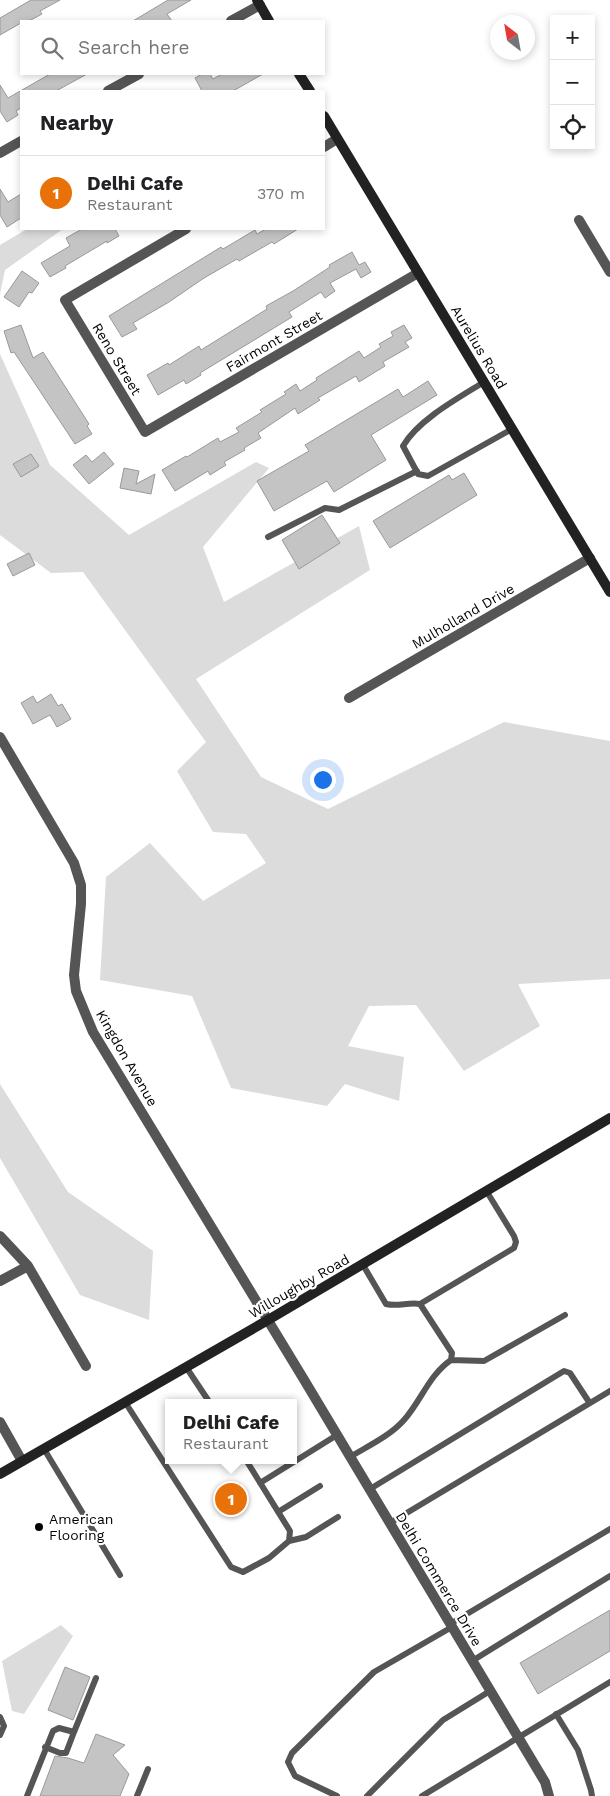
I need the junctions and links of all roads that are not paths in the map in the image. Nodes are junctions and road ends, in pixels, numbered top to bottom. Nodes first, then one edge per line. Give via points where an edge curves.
1 (259, 2) edge
2 (232, 20) edge
3 (268, 20) edge
4 (137, 75) edge
5 (300, 75) edge
6 (110, 90) edge
7 (309, 90) edge
8 (325, 118) edge
9 (337, 139) junction
10 (20, 142) edge
11 (325, 146) edge
12 (0, 153) edge
13 (579, 220) dead end
14 (184, 230) edge
15 (610, 272) edge
16 (418, 273) junction
17 (484, 382) junction
18 (512, 429) junction
19 (145, 432) joint
20 (417, 471) junction
21 (268, 537) dead end
22 (590, 558) junction
23 (610, 592) edge
24 (349, 698) dead end
25 (0, 737) edge
26 (610, 1118) edge
27 (487, 1192) junction
28 (0, 1236) edge
29 (363, 1265) junction
30 (28, 1266) junction
31 (0, 1282) edge
32 (420, 1304) junction
33 (564, 1314) dead end
34 (268, 1320) junction
35 (451, 1360) junction
36 (86, 1366) dead end
37 (186, 1367) junction
38 (303, 1378) joint
39 (610, 1391) edge
40 (207, 1399) edge
41 (125, 1402) junction
42 (589, 1402) junction
43 (0, 1422) edge
44 (337, 1435) junction
45 (44, 1449) junction
46 (350, 1457) junction
47 (297, 1460) edge
48 (22, 1461) junction
49 (248, 1464) edge
50 (290, 1464) edge
51 (0, 1474) edge
52 (260, 1483) junction
53 (320, 1486) dead end
54 (370, 1489) junction
55 (278, 1512) junction
56 (338, 1516) dead end
57 (390, 1523) junction
58 (610, 1529) edge
59 (288, 1541) junction
60 (120, 1575) dead end
61 (610, 1576) edge
62 (451, 1626) junction
63 (472, 1660) junction
64 (96, 1678) dead end
65 (610, 1682) edge
66 (490, 1691) junction
67 (556, 1714) junction
68 (0, 1717) edge
69 (74, 1732) junction
70 (0, 1735) edge
71 (518, 1738) junction
72 (46, 1747) junction
73 (148, 1769) dead end
74 (27, 1796) edge
75 (137, 1796) edge
76 (337, 1796) edge
77 (367, 1796) edge
78 (422, 1796) edge
79 (550, 1796) edge
80 (592, 1796) edge

1 - 2 street
1 - 3 street
4 - 6 street
5 - 7 street
8 - 9 street, Aurelius Road
9 - 11 street
9 - 16 street, Aurelius Road
10 - 12 street
13 - 15 street
14 - 19 street, Reno Street via 65,300
16 - 17 street, Aurelius Road
16 - 19 street, Fairmont Street
17 - 18 street, Aurelius Road
17 - 20 lane via 435,414 407,439 403,446
18 - 20 lane via 428,476
18 - 22 street, Aurelius Road
20 - 21 lane via 339,510 325,508
22 - 23 street, Aurelius Road
22 - 24 street, Mulholland Drive
25 - 34 street, Kingdon Avenue via 74,863 81,885 74,975 76,991 93,1032
26 - 27 street, Willoughby Road
27 - 29 street, Willoughby Road
27 - 32 lane via 514,1236 514,1248
28 - 30 street
29 - 32 lane via 386,1304
29 - 34 street, Willoughby Road
30 - 31 street
30 - 36 street
32 - 35 lane via 452,1352
33 - 35 lane via 484,1361
34 - 37 street, Willoughby Road
34 - 38 street, Kingdon Avenue
35 - 46 lane via 441,1366 404,1420 390,1433
37 - 40 lane
37 - 41 street, Willoughby Road
38 - 44 street, Delhi Commerce Drive
39 - 42 lane
41 - 45 street, Willoughby Road
41 - 59 lane via 231,1567 243,1572 270,1558
42 - 54 lane via 570,1373 564,1371
42 - 57 lane
43 - 48 street
44 - 46 street, Delhi Commerce Drive
44 - 47 lane
45 - 48 street, Willoughby Road
45 - 60 lane
46 - 54 street, Delhi Commerce Drive
48 - 51 street, Willoughby Road
49 - 52 lane
50 - 52 lane
52 - 55 lane
53 - 55 lane
54 - 57 street, Delhi Commerce Drive
55 - 59 lane via 290,1531
56 - 59 lane via 306,1537
57 - 62 street, Delhi Commerce Drive
58 - 62 lane
61 - 63 lane
62 - 63 street, Delhi Commerce Drive
62 - 76 lane via 374,1672 292,1753 288,1762 295,1776
63 - 66 street, Delhi Commerce Drive
64 - 69 lane
65 - 67 lane
66 - 71 street, Delhi Commerce Drive
66 - 77 lane via 443,1720
67 - 71 lane
67 - 80 lane via 578,1750
68 - 70 lane via 4,1726
69 - 72 lane via 59,1728 53,1731
69 - 72 lane via 66,1753
71 - 78 lane
71 - 79 street, Delhi Commerce Drive
72 - 74 lane
73 - 75 lane

